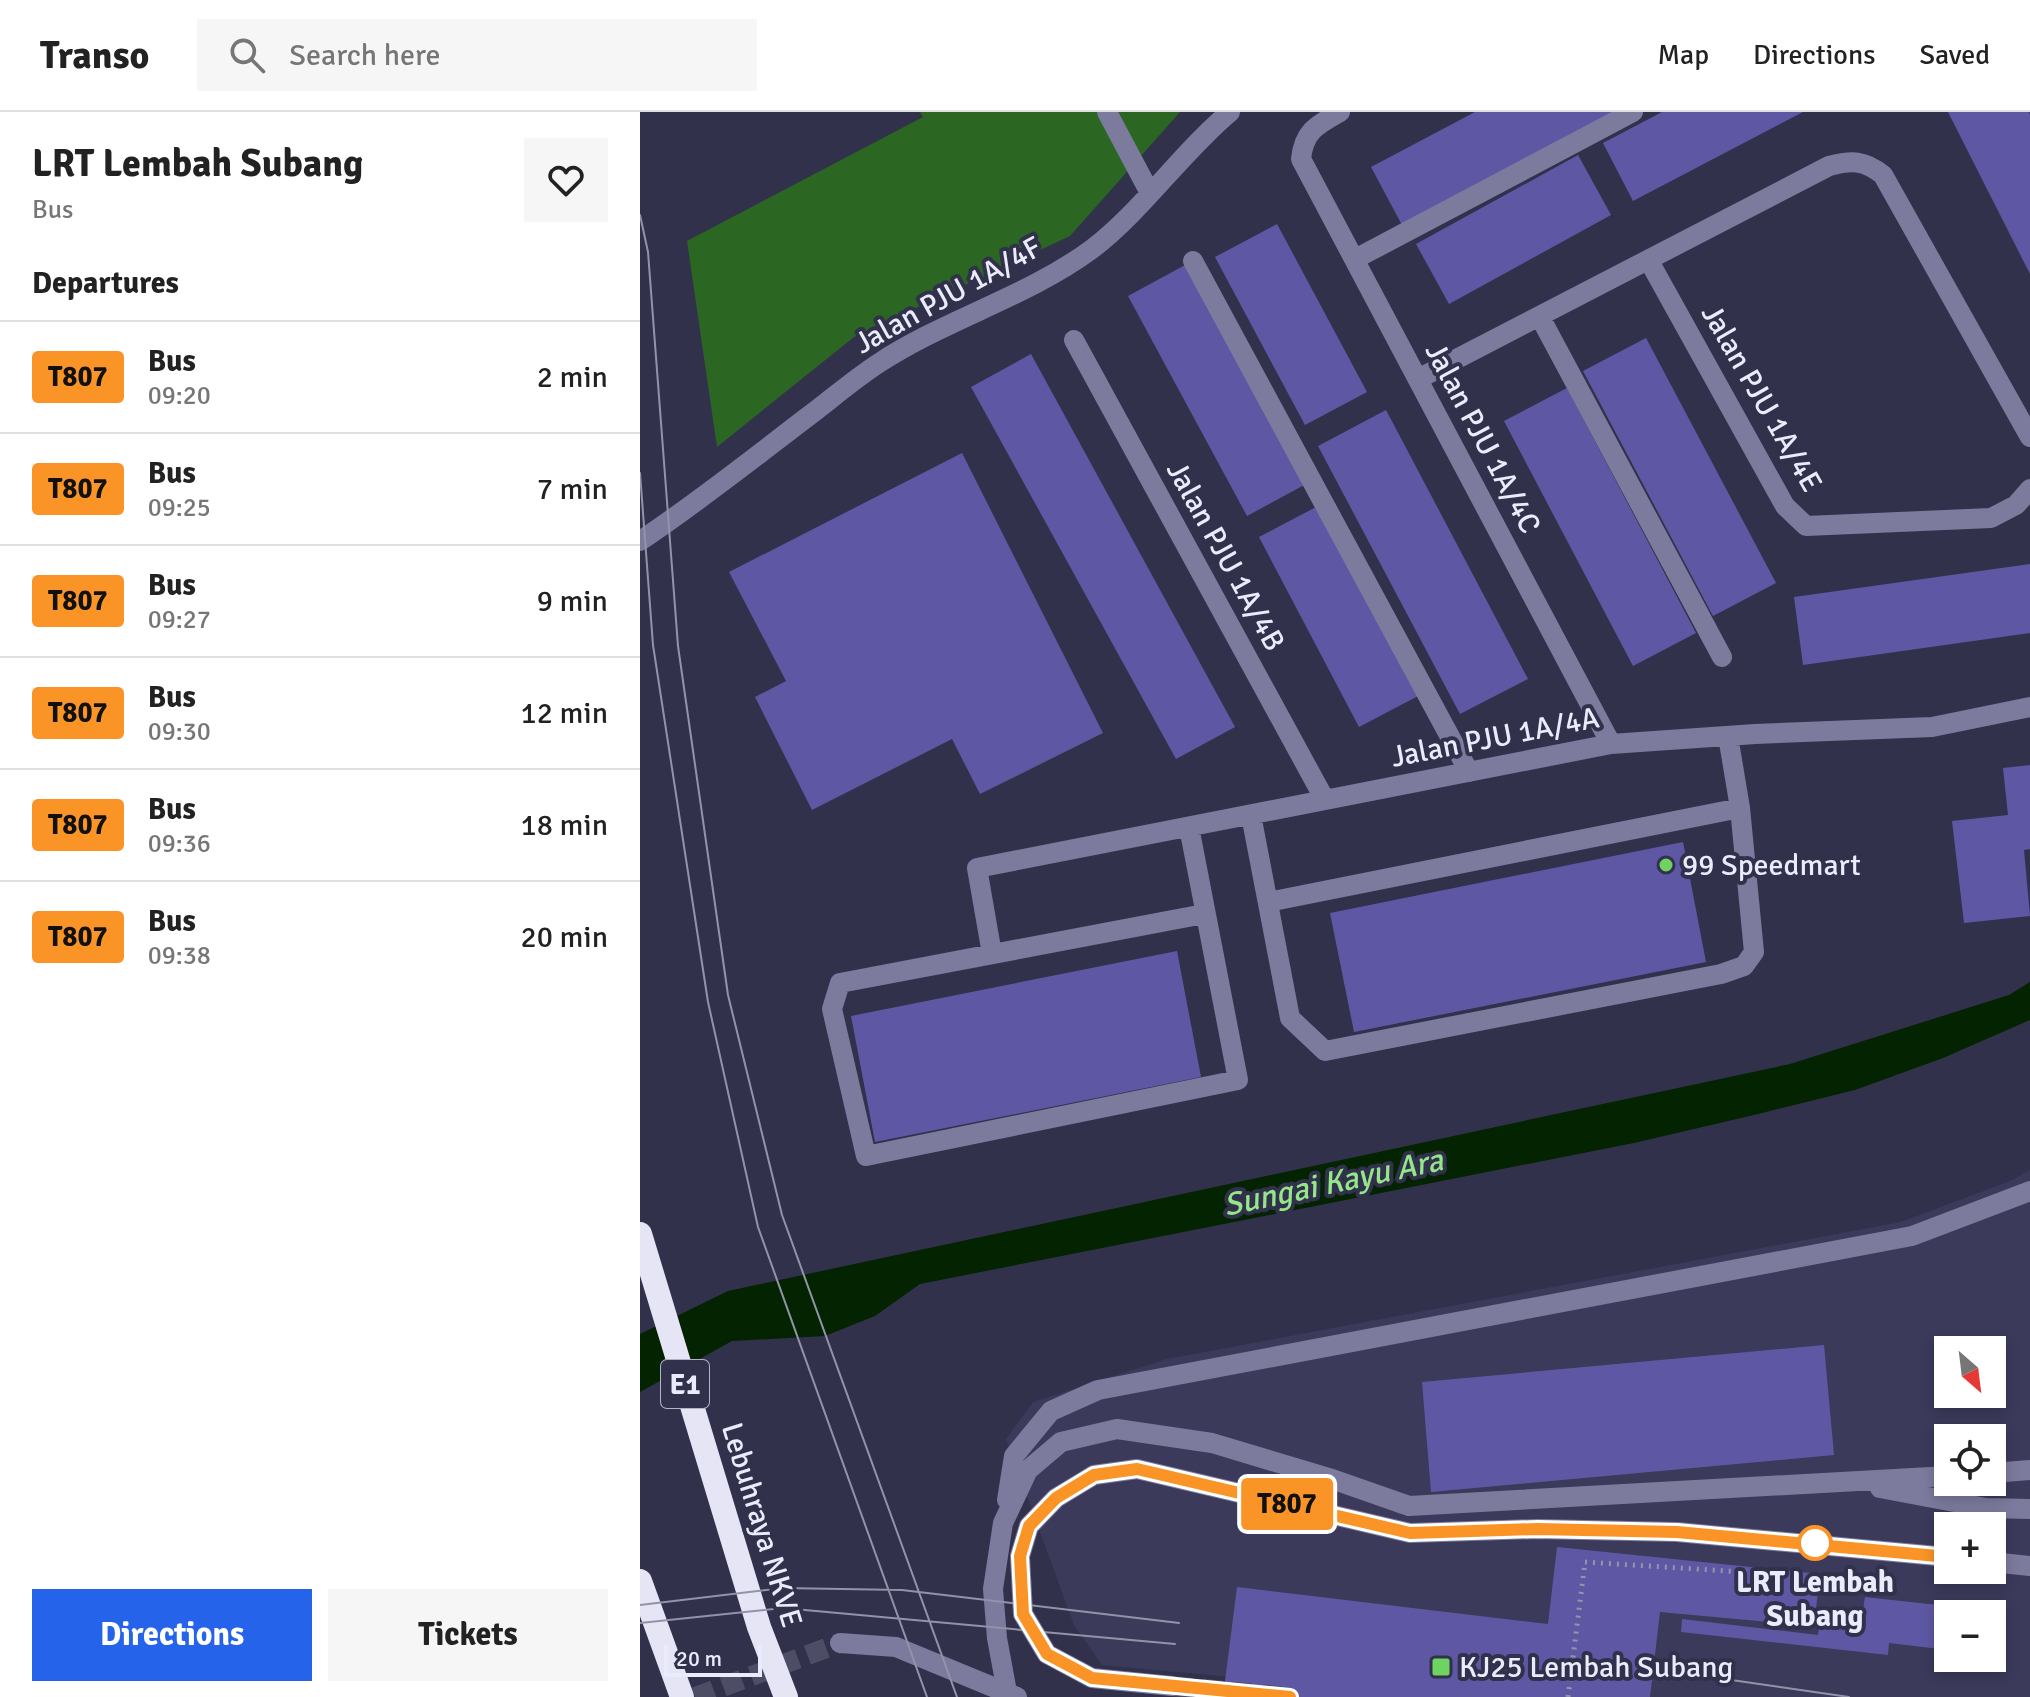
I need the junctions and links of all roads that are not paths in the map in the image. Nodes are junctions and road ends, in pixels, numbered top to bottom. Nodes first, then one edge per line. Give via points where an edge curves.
1 (1107, 112) edge
2 (1230, 112) edge
3 (1340, 112) edge
4 (1633, 112) edge
5 (1150, 193) junction
6 (1355, 259) junction
7 (1193, 261) dead end
8 (1649, 261) junction
9 (1540, 317) junction
10 (1074, 340) dead end
11 (1418, 379) junction
12 (2030, 437) edge
13 (2030, 489) edge
14 (640, 541) edge
15 (1722, 657) dead end
16 (2030, 707) edge
17 (1728, 736) junction
18 (1611, 744) junction
19 (1469, 772) junction
20 (1325, 800) junction
21 (1740, 808) junction
22 (1251, 815) junction
23 (1189, 827) junction
24 (1268, 902) junction
25 (1204, 914) junction
26 (992, 954) junction
27 (2030, 1191) edge
28 (640, 1234) edge
29 (2030, 1470) edge
30 (2006, 1472) edge
31 (1934, 1477) edge
32 (1848, 1482) junction
33 (2030, 1509) edge
34 (1003, 1523) junction
35 (1934, 1556) edge
36 (2006, 1563) edge
37 (2030, 1566) edge
38 (640, 1581) edge
39 (840, 1643) tunnel mouth
40 (1172, 1686) tunnel mouth
41 (1012, 1694) edge
42 (682, 1697) edge
43 (786, 1697) edge

1 - 5 street
2 - 5 street, Jalan PJU 1A/4F
3 - 6 street, Jalan PJU 1A/4C via 1317,124 1303,142 1301,159
4 - 6 street
5 - 14 street, Jalan PJU 1A/4F via 1094,247 876,365
6 - 11 street, Jalan PJU 1A/4C
7 - 19 street
8 - 9 street
8 - 12 street via 1829,166 1868,163 1883,175
8 - 13 street, Jalan PJU 1A/4E via 1785,506 1806,526 1991,518 2016,505
9 - 11 street
9 - 15 street
10 - 20 street, Jalan PJU 1A/4B
11 - 18 street, Jalan PJU 1A/4C
16 - 17 street, Jalan PJU 1A/4A via 1932,727
17 - 18 street, Jalan PJU 1A/4A
17 - 21 street
18 - 19 street, Jalan PJU 1A/4A
19 - 20 street, Jalan PJU 1A/4A
20 - 22 street, Jalan PJU 1A/4A
21 - 24 street
21 - 24 street via 1754,952 1744,966 1721,974 1325,1051 1290,1018
22 - 23 street, Jalan PJU 1A/4A
22 - 24 street
23 - 25 street
23 - 26 street, Jalan PJU 1A/4A via 977,868
25 - 26 street
25 - 26 street via 1238,1080 866,1156 832,1009 840,983
27 - 34 street via 1912,1236 1098,1390 1051,1411 1014,1456
28 - 43 highway, Lebuhraya NKVE / E1 via 759,1627
29 - 30 street
31 - 32 street
32 - 33 street via 1986,1508
32 - 34 street via 1409,1506 1212,1443 1117,1429 1061,1442 1028,1470
34 - 41 street via 993,1589 997,1638
35 - 40 street via 1677,1532 1410,1533 1137,1469 1094,1475 1056,1498 1029,1526 1020,1556 1023,1614 1047,1654 1092,1678
36 - 37 street
38 - 42 highway
39 - 41 street via 896,1647

